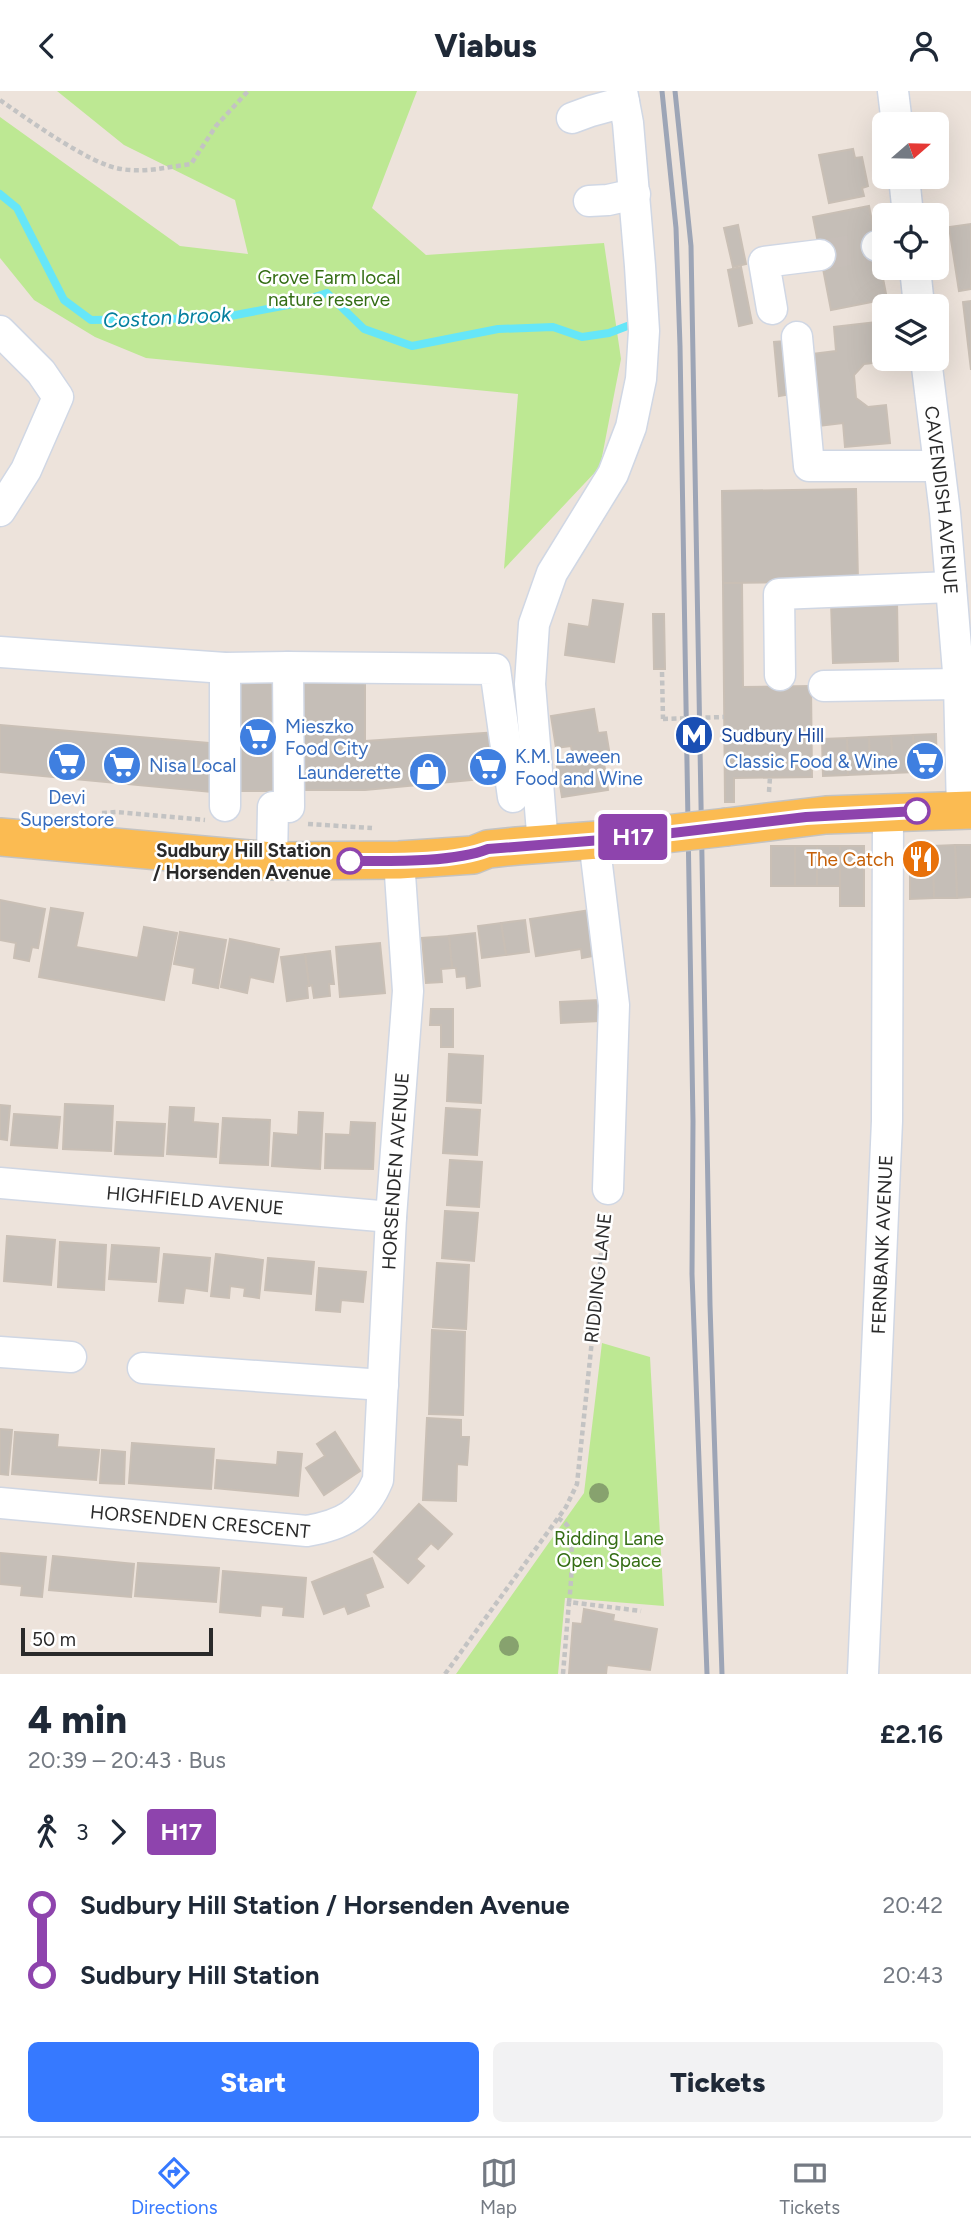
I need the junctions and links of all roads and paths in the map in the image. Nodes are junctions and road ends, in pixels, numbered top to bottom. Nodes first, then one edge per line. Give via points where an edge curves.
1 (248, 91) edge
2 (893, 91) edge
3 (623, 97) edge
4 (0, 100) edge
5 (896, 112) edge
6 (572, 118) dead end
7 (635, 194) junction
8 (589, 201) dead end
9 (820, 255) tunnel mouth
10 (772, 309) dead end
11 (0, 331) edge
12 (797, 337) dead end
13 (927, 371) edge
14 (939, 466) junction
15 (0, 511) edge
16 (958, 511) edge
17 (951, 587) junction
18 (0, 652) edge
19 (288, 667) junction
20 (225, 669) junction
21 (662, 672) dead end
22 (780, 675) dead end
23 (959, 684) junction
24 (824, 687) dead end
25 (724, 717) dead end
26 (770, 778) dead end
27 (769, 793) dead end
28 (513, 797) dead end
29 (225, 806) dead end
30 (966, 810) edge
31 (888, 813) junction
32 (0, 837) edge
33 (594, 840) junction
34 (543, 845) junction
35 (399, 860) junction
36 (272, 861) junction
37 (0, 1183) edge
38 (608, 1189) joint
39 (391, 1217) junction
40 (0, 1352) edge
41 (71, 1357) dead end
42 (143, 1368) dead end
43 (383, 1385) junction
44 (378, 1480) joint
45 (0, 1503) edge
46 (558, 1518) junction
47 (569, 1602) junction
48 (641, 1611) dead end
49 (444, 1674) edge
50 (564, 1674) edge
51 (863, 1674) edge

1 - 4 path via 216,126 191,164 146,171 118,169 88,156
2 - 5 street
3 - 6 street
3 - 7 street
7 - 8 street
7 - 34 street via 643,331 641,379 631,426 612,474 552,573 534,624 530,684
9 - 10 street via 764,262
11 - 15 street via 41,372 58,397 26,470
12 - 14 street via 809,466
13 - 14 street, CAVENDISH AVENUE
14 - 16 street, CAVENDISH AVENUE
16 - 17 street, CAVENDISH AVENUE
17 - 22 street via 779,594
17 - 23 street, CAVENDISH AVENUE
18 - 20 street
19 - 20 street
19 - 28 street via 495,669
19 - 36 street via 281,807
20 - 29 street
21 - 25 path, bridge via 663,719
23 - 24 street
23 - 30 street, CAVENDISH AVENUE
26 - 27 path
30 - 31 main road
31 - 33 main road, bridge via 816,816
31 - 51 street, FERNBANK AVENUE via 887,1121
32 - 36 main road
33 - 34 main road
33 - 38 street, RIDDING LANE via 614,1005
34 - 35 main road
35 - 36 main road
35 - 39 street, HORSENDEN AVENUE via 408,991
37 - 39 street, HIGHFIELD AVENUE
38 - 46 path, RIDDING LANE via 577,1484
39 - 43 street, HORSENDEN AVENUE
40 - 41 street
42 - 43 street
43 - 44 street, HORSENDEN AVENUE
44 - 45 street, HORSENDEN CRESCENT via 359,1511 328,1527 307,1531
46 - 47 path via 569,1533
46 - 49 path, RIDDING LANE
47 - 48 path
47 - 50 path

